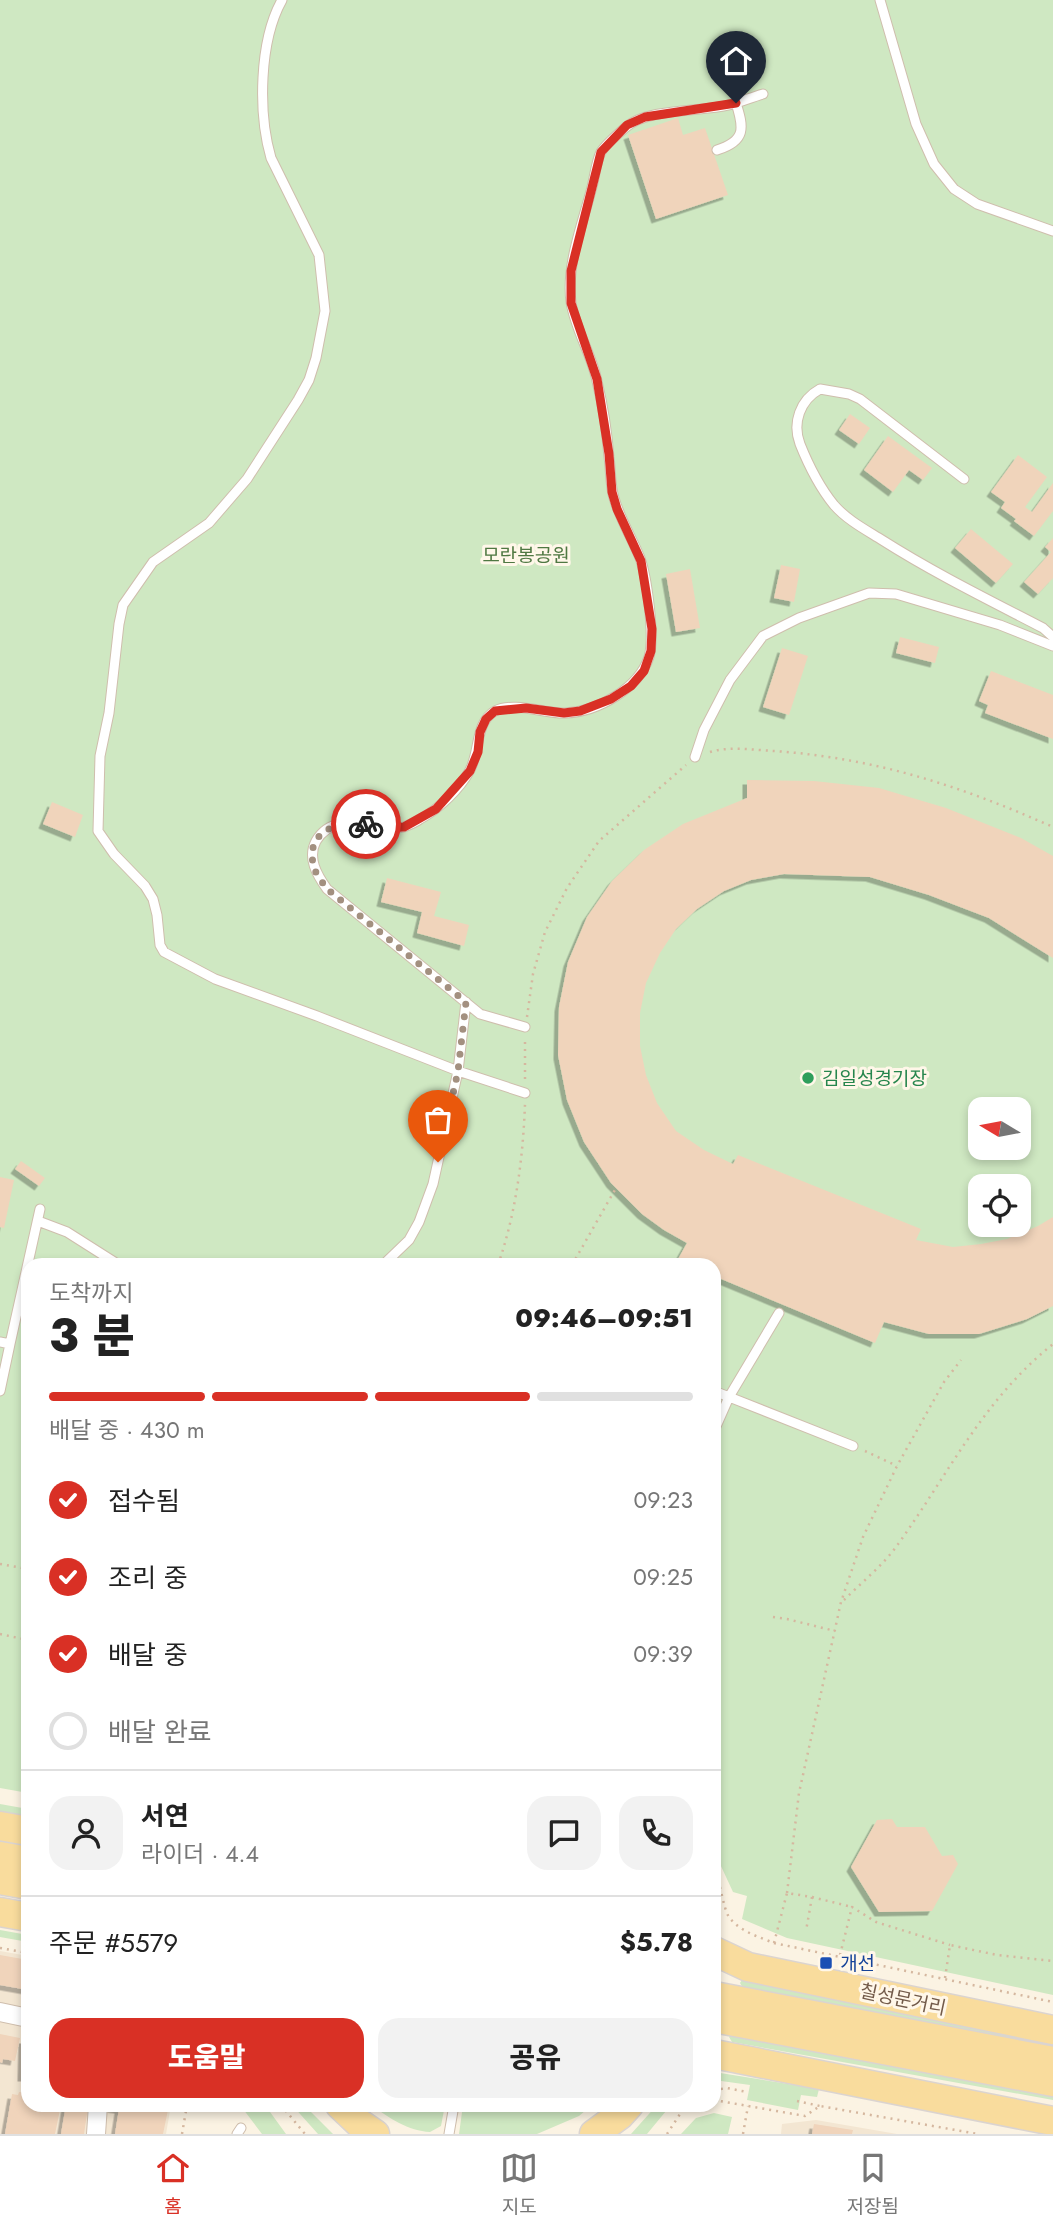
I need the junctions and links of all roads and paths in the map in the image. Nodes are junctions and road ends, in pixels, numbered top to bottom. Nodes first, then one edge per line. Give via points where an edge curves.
1 (282, 0) edge
2 (880, 0) edge
3 (763, 93) dead end
4 (736, 103) junction
5 (717, 150) dead end
6 (1053, 231) edge
7 (964, 479) dead end
8 (1053, 637) edge
9 (1053, 646) edge
10 (695, 757) junction
11 (1053, 827) edge
12 (466, 1002) junction
13 (525, 1027) junction
14 (458, 1071) junction
15 (525, 1093) junction
16 (616, 1188) dead end
17 (40, 1209) dead end
18 (38, 1222) junction
19 (28, 1258) edge
20 (108, 1258) edge
21 (390, 1258) edge
22 (501, 1258) edge
23 (576, 1258) edge
24 (21, 1284) edge
25 (779, 1313) dead end
26 (5, 1343) edge
27 (1053, 1344) edge
28 (961, 1360) dead end
29 (0, 1391) edge
30 (721, 1394) edge
31 (729, 1398) junction
32 (721, 1416) edge
33 (853, 1446) joint
34 (897, 1466) junction
35 (0, 1564) edge
36 (21, 1568) edge
37 (841, 1602) junction
38 (773, 1617) dead end
39 (835, 1631) junction
40 (0, 1634) edge
41 (21, 1638) edge
42 (0, 1826) edge
43 (21, 1830) edge
44 (0, 1856) edge
45 (21, 1860) edge
46 (0, 1880) edge
47 (21, 1884) edge
48 (721, 1886) edge
49 (787, 1892) junction
50 (812, 1897) junction
51 (852, 1907) junction
52 (0, 1912) edge
53 (21, 1916) edge
54 (806, 1931) dead end
55 (774, 1943) junction
56 (950, 1945) junction
57 (0, 1948) edge
58 (21, 1952) edge
59 (721, 1954) edge
60 (840, 1955) junction
61 (1053, 1961) edge
62 (945, 1978) junction
63 (721, 1997) edge
64 (1053, 2002) edge
65 (0, 2012) edge
66 (21, 2016) edge
67 (721, 2019) edge
68 (1053, 2030) edge
69 (721, 2055) edge
70 (1053, 2062) edge
71 (1053, 2082) edge
72 (721, 2089) edge
73 (747, 2092) dead end
74 (721, 2101) edge
75 (797, 2101) dead end
76 (748, 2106) junction
77 (820, 2106) junction
78 (97, 2112) edge
79 (186, 2112) edge
80 (287, 2112) edge
81 (347, 2112) edge
82 (453, 2112) edge
83 (623, 2112) edge
84 (681, 2112) edge
85 (1053, 2121) edge
86 (96, 2134) edge
87 (182, 2134) edge
88 (305, 2134) edge
89 (375, 2134) edge
90 (449, 2134) edge
91 (594, 2134) edge
92 (667, 2134) edge
93 (743, 2134) edge
94 (978, 2134) edge

1 - 14 lane via 269,36 265,66 267,143 319,255 323,334 309,380 247,479 209,523 153,562 124,606 100,756 98,831 153,899 164,952 215,979
2 - 6 lane via 916,124 934,164 954,189 977,204
3 - 4 lane
4 - 5 lane via 740,136
4 - 12 lane via 645,117 627,125 601,152 571,271 571,303 597,379 612,492 641,561 652,629 644,671 611,699 580,711 495,711 480,732 470,771 436,809 404,827 354,822 335,825 322,832 314,844 315,871 327,889
7 - 8 lane via 849,394 820,389 801,407 797,428 803,451 834,505 848,518 913,561
9 - 10 lane via 896,594 869,593 762,636 730,680
10 - 11 path via 717,750 858,760 950,784
10 - 13 path via 598,841 566,888 545,932
12 - 13 lane via 480,1014
12 - 14 lane
13 - 15 path
14 - 15 lane
14 - 21 lane via 433,1184 409,1240
15 - 22 path via 523,1159
16 - 23 path
17 - 18 lane
18 - 19 lane
18 - 20 lane via 67,1232
24 - 26 lane
25 - 31 lane
26 - 29 lane
27 - 37 path via 998,1396 894,1549
28 - 34 path
30 - 31 lane
31 - 32 lane
31 - 33 lane
33 - 34 path
34 - 37 path via 863,1537
35 - 36 path
37 - 39 path
38 - 39 path
39 - 49 path via 799,1793
40 - 41 path
42 - 43 main road
44 - 45 main road
46 - 47 main road
48 - 55 path via 728,1916 751,1934
49 - 50 path
49 - 55 path
50 - 51 path
50 - 54 path
51 - 56 path via 876,1922
51 - 60 path
52 - 53 main road
55 - 60 path
56 - 61 path
56 - 62 path
57 - 58 path
59 - 68 main road, 칠성문거리 via 748,1967
60 - 62 path
62 - 64 path
63 - 70 main road, 칠성문거리
65 - 66 street
67 - 71 main road
69 - 85 main road
72 - 73 path
74 - 76 path
75 - 77 path
76 - 77 path via 805,2116
76 - 93 path
77 - 94 path
78 - 86 street
79 - 87 path
80 - 88 path
81 - 89 main road
82 - 90 lane
83 - 91 main road
84 - 92 path

